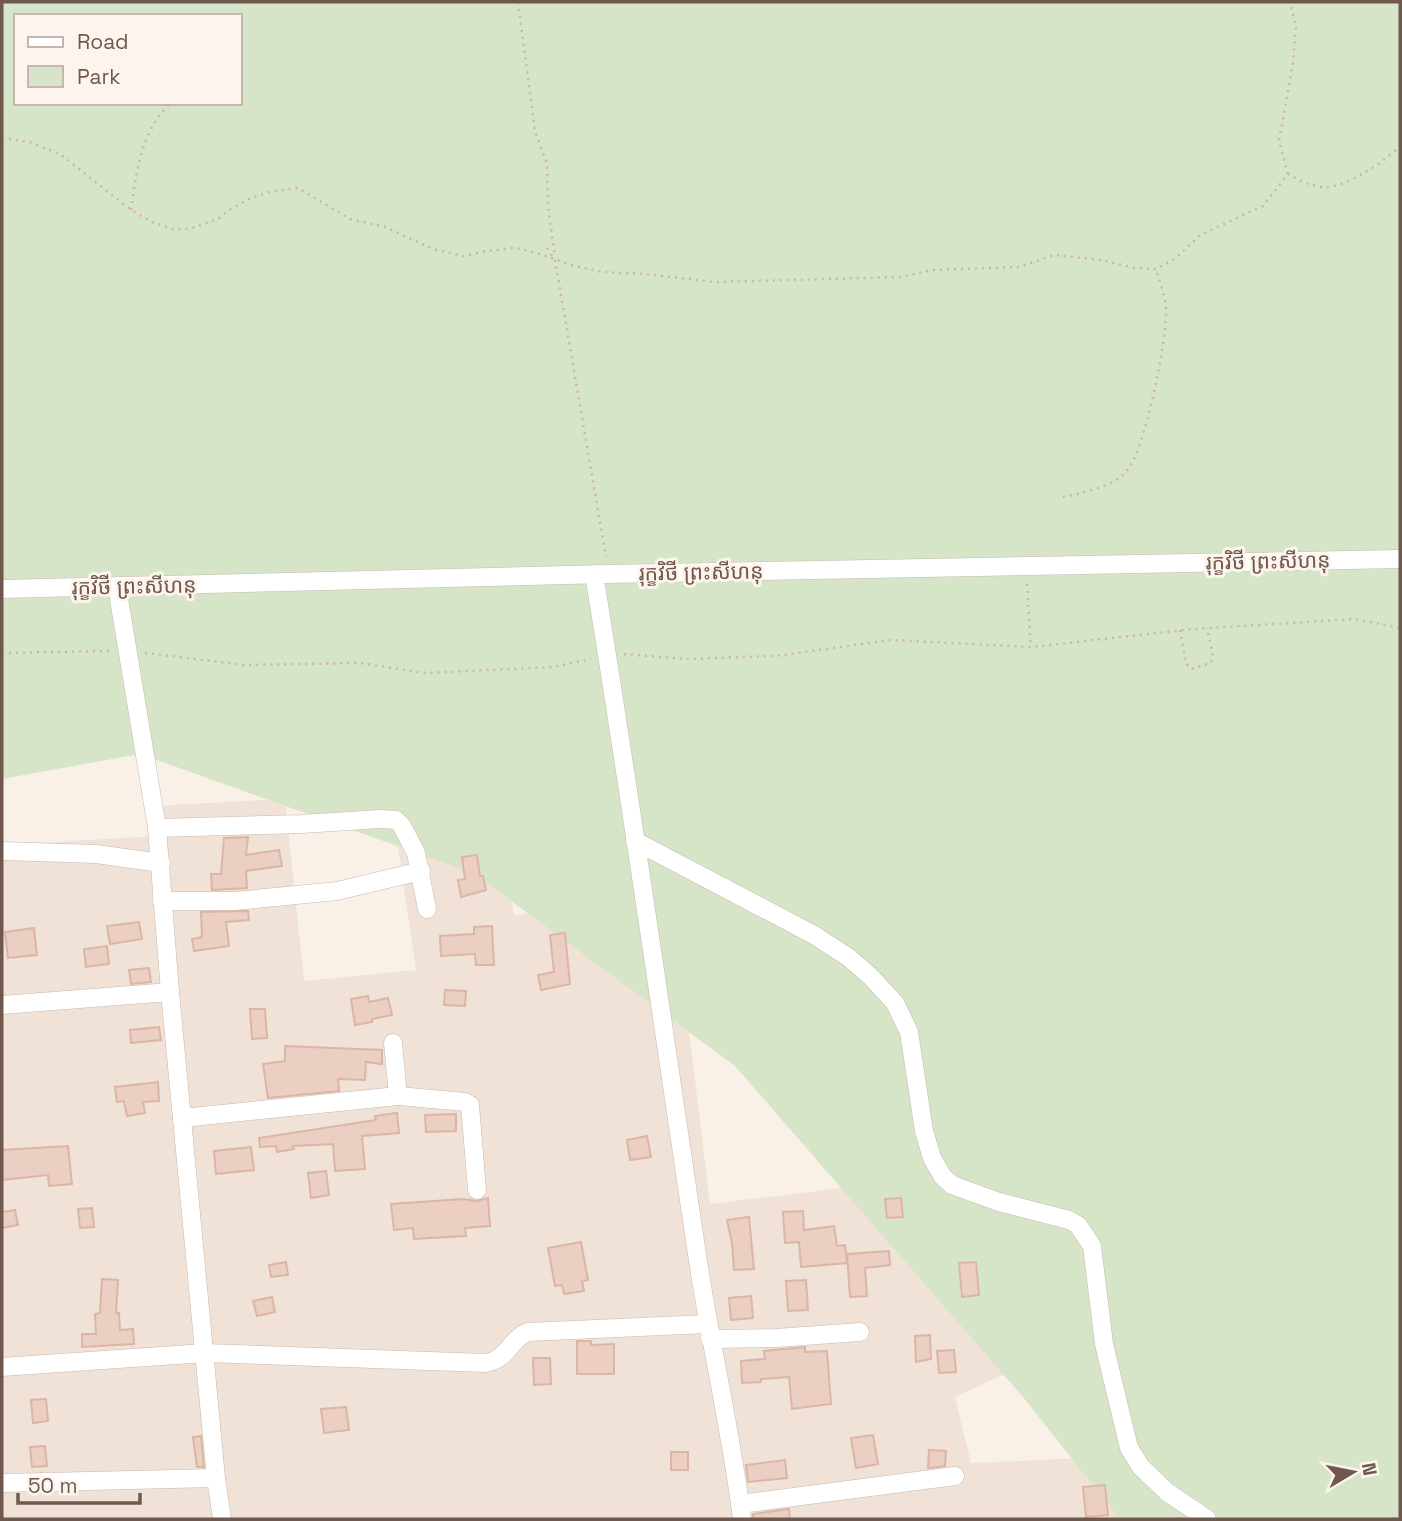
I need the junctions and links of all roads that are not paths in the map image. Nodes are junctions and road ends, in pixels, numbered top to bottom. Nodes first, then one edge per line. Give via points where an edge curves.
1 (1400, 559) edge
2 (601, 574) junction
3 (117, 587) junction
4 (2, 589) edge
5 (157, 828) junction
6 (635, 841) junction
7 (2, 851) edge
8 (160, 863) junction
9 (421, 872) junction
10 (162, 901) junction
11 (426, 909) dead end
12 (170, 992) junction
13 (2, 1005) edge
14 (393, 1043) dead end
15 (398, 1097) junction
16 (182, 1118) junction
17 (477, 1190) dead end
18 (709, 1331) junction
19 (860, 1332) dead end
20 (205, 1353) junction
21 (2, 1367) edge
22 (955, 1476) dead end
23 (216, 1478) junction
24 (2, 1483) edge
25 (741, 1511) edge
26 (222, 1519) edge
27 (1207, 1519) edge

1 - 2 street, រុក្ខវិថី ព្រះសីហនុ
2 - 3 street, រុក្ខវិថី ព្រះសីហនុ
2 - 6 street via 607,654
3 - 4 street, រុក្ខវិថី ព្រះសីហនុ
3 - 5 street
5 - 8 street
5 - 9 street via 391,819 402,826
6 - 18 street
6 - 27 street via 814,934 848,957 886,993 909,1032 924,1131 937,1170 952,1185 1069,1220 1087,1235 1104,1344 1129,1448 1167,1492
7 - 8 street via 96,854
8 - 10 street
9 - 10 street via 337,891 235,901
9 - 11 street
10 - 12 street
12 - 13 street
12 - 16 street
14 - 15 street
15 - 16 street
15 - 17 street via 470,1105
16 - 20 street
18 - 19 street via 776,1338
18 - 20 street via 528,1332 502,1357 485,1363
18 - 25 street
20 - 21 street
20 - 23 street
22 - 25 street
23 - 24 street
23 - 26 street

